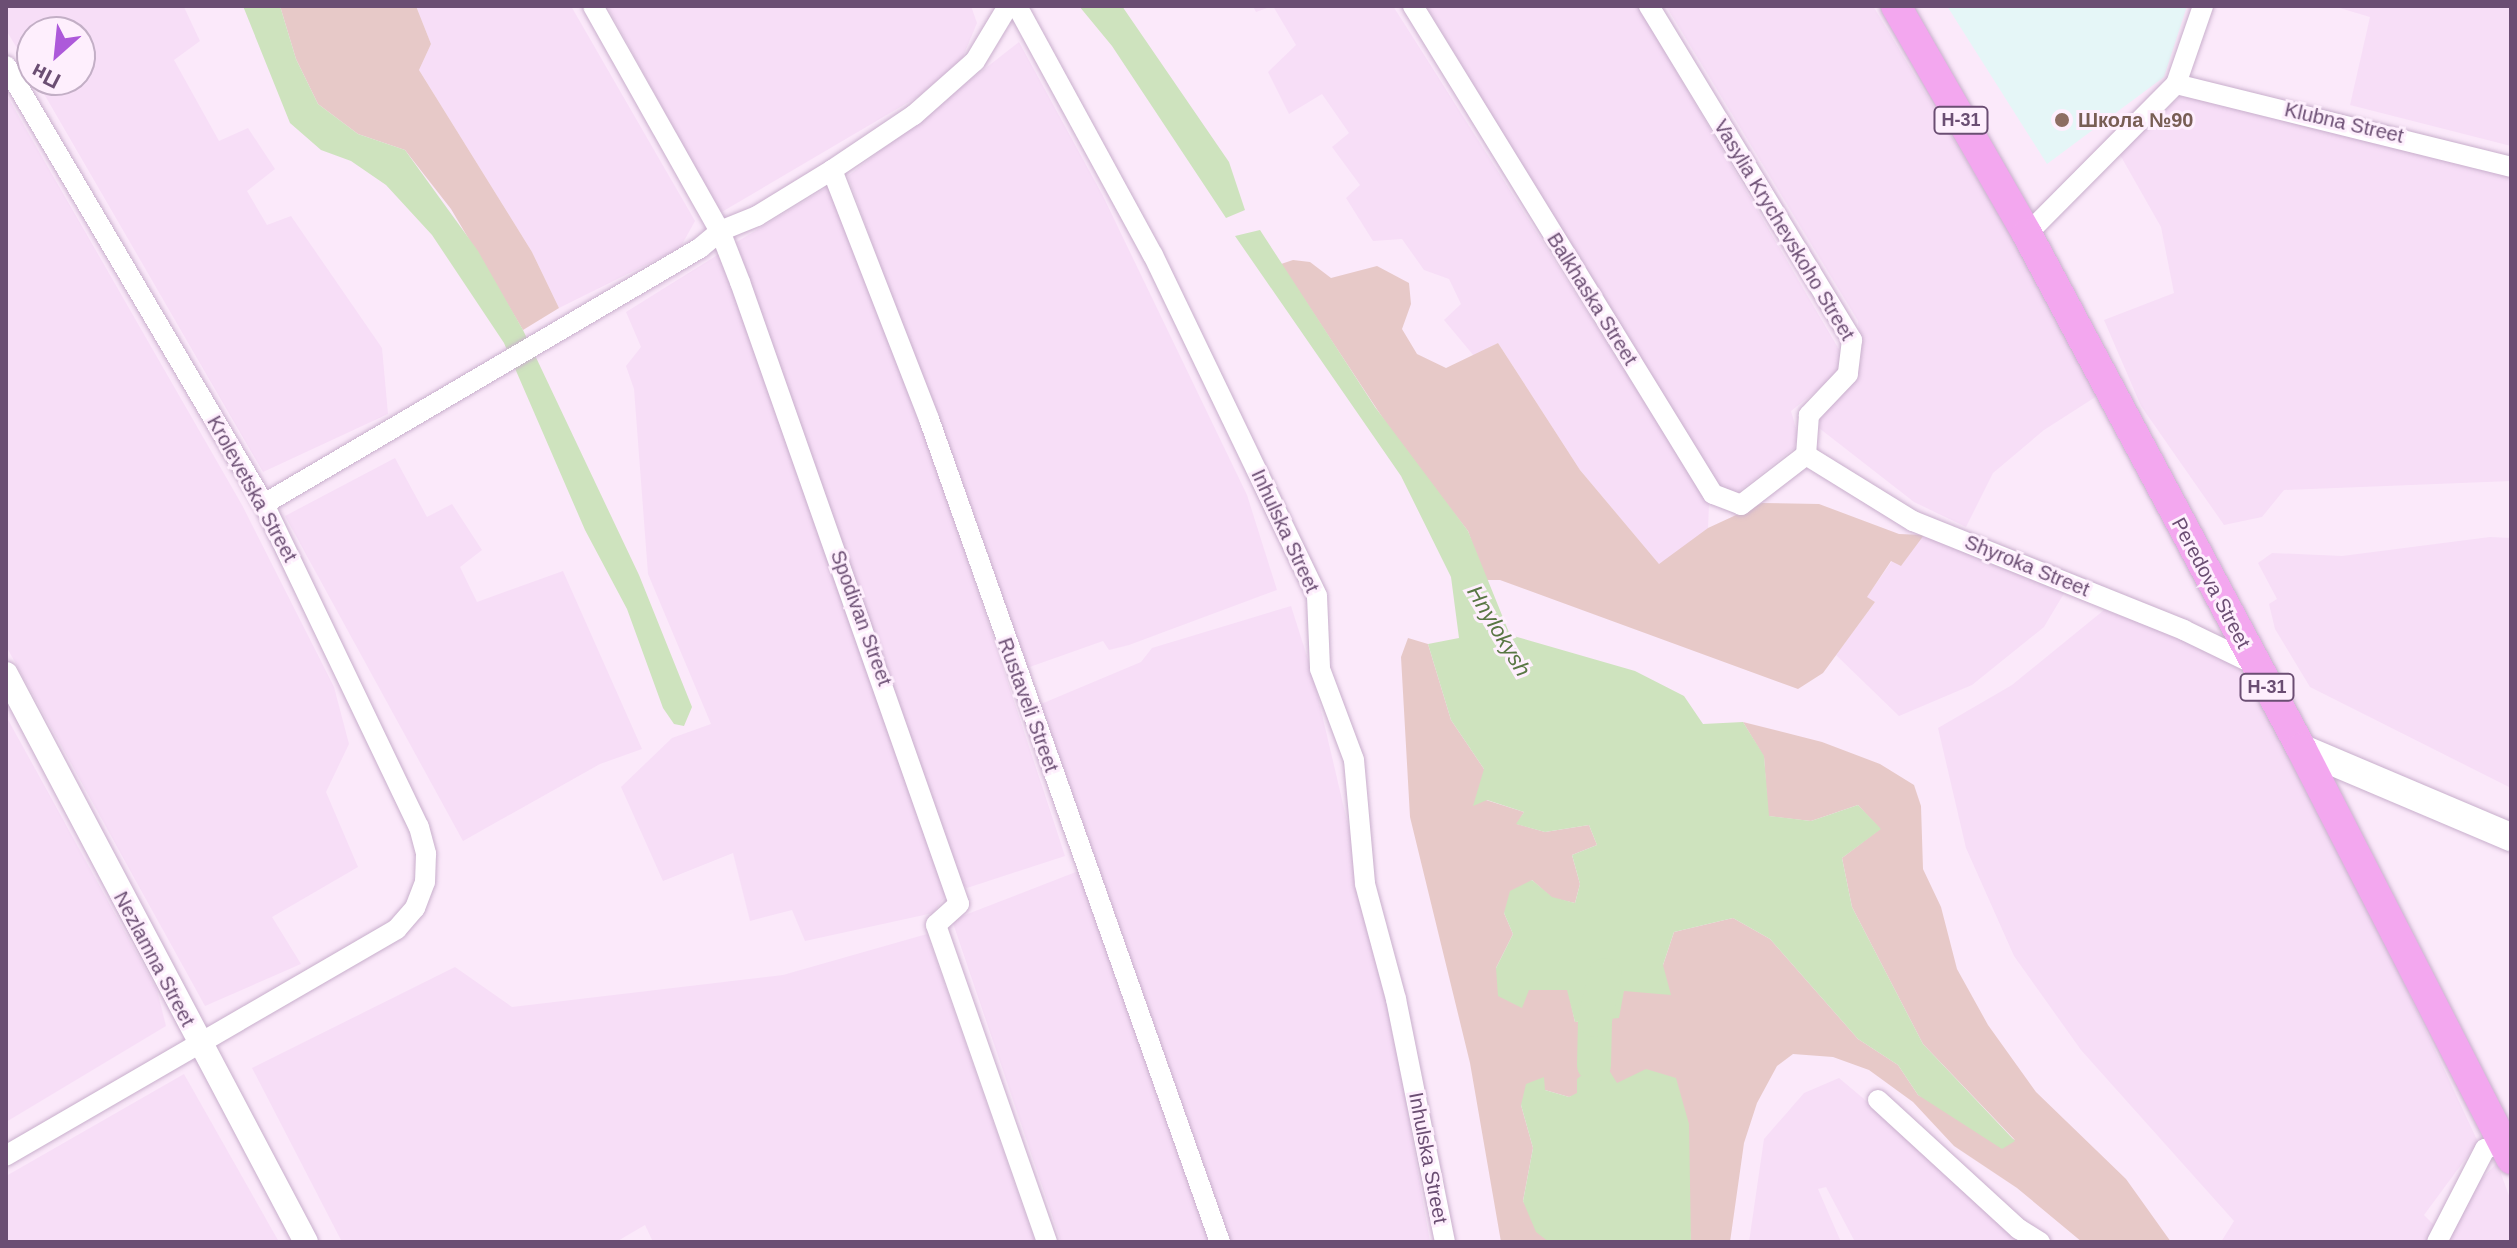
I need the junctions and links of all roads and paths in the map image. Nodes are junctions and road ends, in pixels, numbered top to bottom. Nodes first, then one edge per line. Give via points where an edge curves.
1 (593, 6) edge
2 (1008, 6) edge
3 (1017, 6) edge
4 (1413, 6) edge
5 (1649, 6) edge
6 (1896, 6) edge
7 (2203, 6) edge
8 (6, 66) edge
9 (2176, 84) junction
10 (2511, 167) edge
11 (832, 170) junction
12 (720, 231) junction
13 (2027, 234) junction
14 (1806, 455) junction
15 (264, 504) junction
16 (2254, 664) junction
17 (6, 674) edge
18 (2301, 748) junction
19 (2511, 837) edge
20 (198, 1042) junction
21 (1878, 1100) dead end
22 (6, 1156) edge
23 (2508, 1157) edge
24 (306, 1242) edge
25 (1047, 1242) edge
26 (1220, 1242) edge
27 (1445, 1242) edge
28 (2040, 1242) edge
29 (2437, 1242) edge

1 - 12 street, Spodivan Street
2 - 11 street via 975,61 914,115
3 - 27 street, Inhulska Street via 1153,255 1317,596 1320,669 1354,760 1365,884 1396,999
4 - 14 street, Balkhaska Street via 1713,494 1741,505
5 - 14 street, Vasylia Krychevskoho Street via 1852,340 1848,374 1809,415
6 - 13 main road, Peredova Street / Н-31
7 - 9 street
8 - 15 street, Krolevetska Street
9 - 10 street, Klubna Street
9 - 13 street
11 - 12 street via 757,216
11 - 26 street, Rustaveli Street via 929,419
12 - 15 street via 545,341
12 - 25 street, Spodivan Street via 959,904 936,925
13 - 16 main road, Peredova Street / Н-31
14 - 16 street, Shyroka Street via 1913,521 2184,630
15 - 20 street, Krolevetska Street via 419,827 426,854 425,882 415,908 397,929
16 - 18 main road, Peredova Street / Н-31
17 - 20 street, Nezlamna Street
18 - 19 main road
18 - 23 main road, Peredova Street / Н-31
20 - 22 street
20 - 24 street, Nezlamna Street
21 - 28 street
23 - 29 street via 2485,1149

